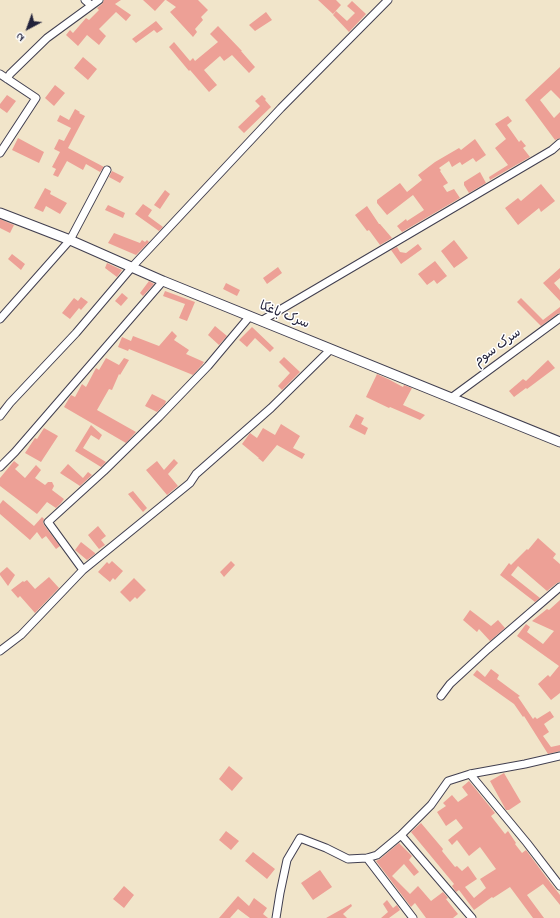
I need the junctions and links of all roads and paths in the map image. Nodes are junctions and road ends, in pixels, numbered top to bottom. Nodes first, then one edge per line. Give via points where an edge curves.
1 (85, 0) edge
2 (98, 0) edge
3 (388, 0) edge
4 (91, 5) junction
5 (0, 74) edge
6 (7, 79) junction
7 (560, 143) edge
8 (0, 153) edge
9 (107, 170) dead end
10 (0, 213) edge
11 (70, 240) junction
12 (132, 267) junction
13 (163, 281) junction
14 (250, 316) junction
15 (560, 318) edge
16 (0, 319) edge
17 (262, 321) junction
18 (331, 349) junction
19 (451, 398) junction
20 (0, 416) edge
21 (560, 442) edge
22 (0, 467) edge
23 (83, 570) junction
24 (560, 587) edge
25 (0, 651) edge
26 (441, 696) dead end
27 (560, 756) edge
28 (470, 774) junction
29 (401, 835) junction
30 (367, 858) junction
31 (560, 886) edge
32 (276, 918) edge
33 (412, 918) edge
34 (472, 918) edge

1 - 4 street
2 - 4 street
3 - 12 street via 280,108
4 - 6 street via 47,38
5 - 6 street
6 - 8 street via 36,98
7 - 17 street
9 - 11 street
10 - 11 street, سرک باغکا
11 - 12 street, سرک باغکا
11 - 16 street
12 - 13 street, سرک باغکا
12 - 20 street
13 - 14 street, سرک باغکا
13 - 22 street
14 - 17 street, سرک باغکا
14 - 23 street via 208,366 159,417 48,522
15 - 19 street, سرک سوم
17 - 18 street, سرک باغکا
18 - 19 street, سرک باغکا
18 - 23 street via 271,408 196,474 190,483
19 - 21 street, سرک باغکا
23 - 25 street via 21,635
24 - 26 street via 488,649 450,684
27 - 28 street
28 - 29 street via 448,781 431,805
28 - 31 street
29 - 30 street via 377,855
29 - 34 street
30 - 32 street via 348,859 300,838 287,860
30 - 33 street

